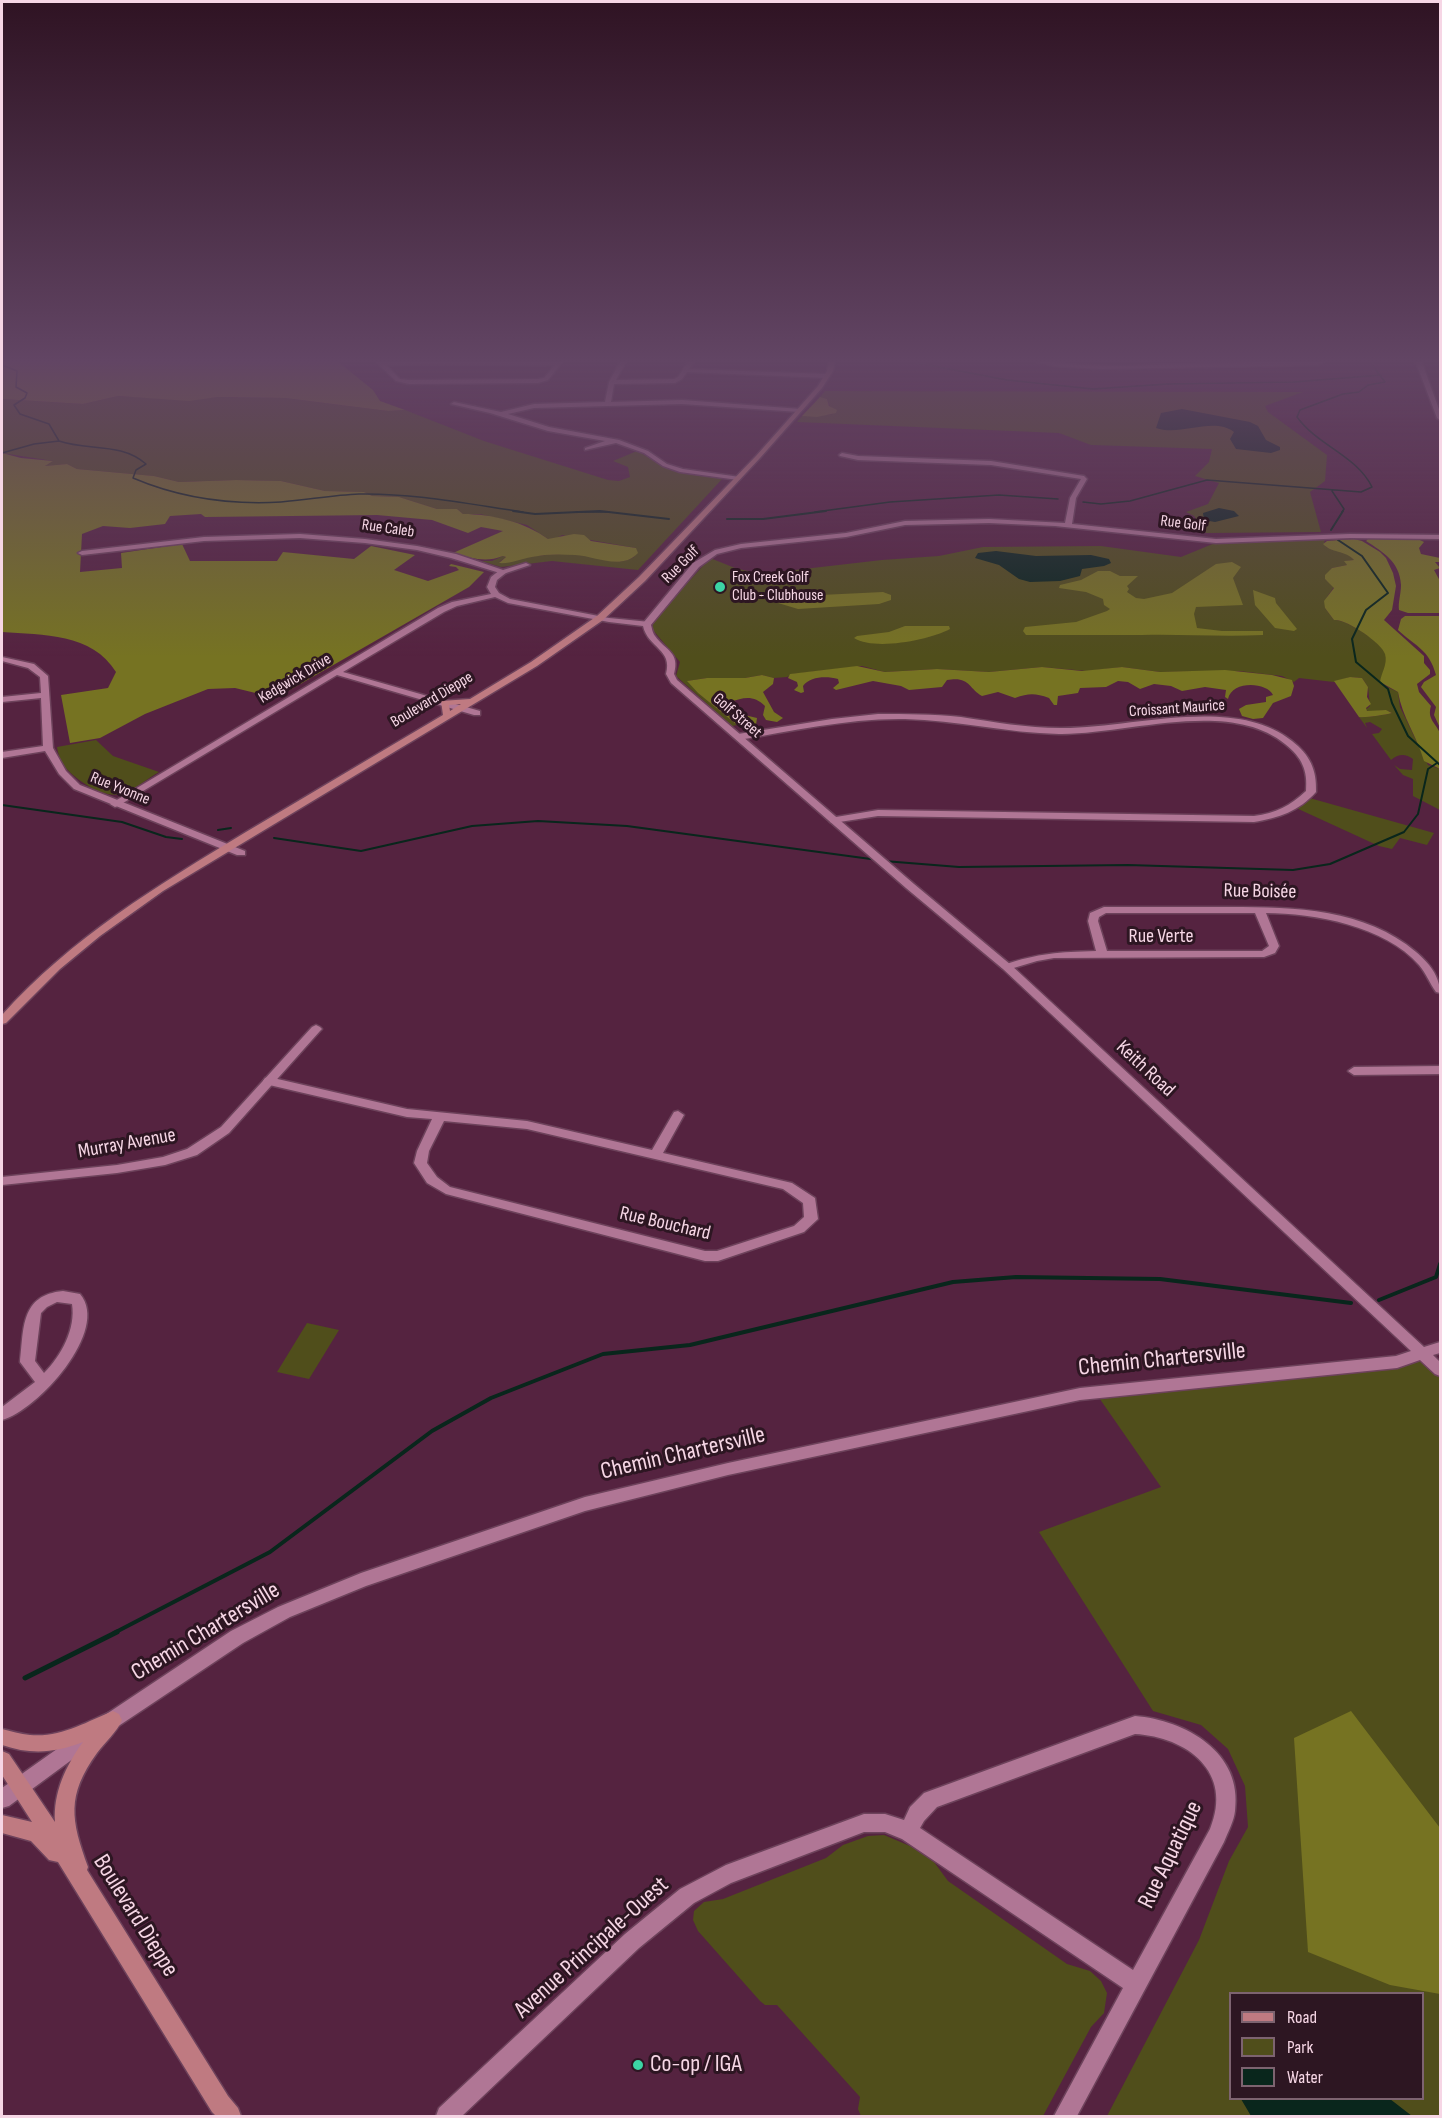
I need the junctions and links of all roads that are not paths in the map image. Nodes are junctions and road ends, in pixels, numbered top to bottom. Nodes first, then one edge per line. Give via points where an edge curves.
1 (656, 459) edge
2 (755, 459) edge
3 (880, 459) edge
4 (738, 478) junction
5 (1068, 525) junction
6 (1440, 536) edge
7 (81, 553) dead end
8 (526, 565) dead end
9 (503, 572) junction
10 (491, 583) junction
11 (496, 595) junction
12 (450, 605) junction
13 (600, 618) junction
14 (647, 624) junction
15 (2, 659) edge
16 (335, 672) junction
17 (46, 695) junction
18 (2, 700) edge
19 (474, 700) junction
20 (444, 703) junction
21 (460, 708) junction
22 (477, 712) dead end
23 (447, 715) junction
24 (738, 737) junction
25 (48, 748) junction
26 (2, 755) edge
27 (115, 804) junction
28 (834, 819) junction
29 (226, 848) junction
30 (241, 853) dead end
31 (1259, 910) junction
32 (1103, 955) junction
33 (1007, 967) junction
34 (1436, 975) edge
35 (1440, 990) edge
36 (2, 1021) edge
37 (316, 1029) dead end
38 (1440, 1070) edge
39 (1354, 1071) dead end
40 (269, 1081) junction
41 (678, 1115) dead end
42 (439, 1117) junction
43 (656, 1154) junction
44 (2, 1180) edge
45 (1440, 1347) edge
46 (1423, 1354) junction
47 (1440, 1370) edge
48 (45, 1381) junction
49 (2, 1414) edge
50 (113, 1720) junction
51 (2, 1737) edge
52 (2, 1760) edge
53 (19, 1786) junction
54 (2, 1798) edge
55 (2, 1824) edge
56 (908, 1831) junction
57 (82, 1880) junction
58 (1135, 1984) junction
59 (225, 2112) edge
60 (447, 2116) edge
61 (1065, 2116) edge

1 - 4 street via 681,471
2 - 4 main road, Boulevard Dieppe
3 - 5 street via 991,463 1082,477 1072,498
4 - 13 main road, Boulevard Dieppe
5 - 6 street, Rue Golf via 1209,541
5 - 14 street, Rue Golf via 913,522 841,536 729,548 698,562
7 - 9 street, Rue Caleb via 212,538 315,537 417,548
8 - 9 street
9 - 10 street
10 - 11 street
10 - 12 street
11 - 12 street, Kedgwick Drive
11 - 13 street via 515,603
12 - 16 street, Kedgwick Drive
13 - 14 street
13 - 19 main road, Boulevard Dieppe via 548,656
14 - 24 street, Golf Street via 649,633 674,663 672,679
15 - 17 street, Rue Yvonne via 31,666 44,676
16 - 20 street
16 - 27 street, Kedgwick Drive
17 - 18 street
17 - 25 street, Rue Yvonne
19 - 20 main road
19 - 21 main road, Boulevard Dieppe
20 - 21 street
20 - 23 main road
21 - 22 street
21 - 23 main road, Boulevard Dieppe
23 - 29 main road, Boulevard Dieppe
24 - 28 street, Golf Street
24 - 28 street, Croissant Maurice via 815,722 878,716 925,716 1061,731 1216,717 1265,728 1287,739 1311,773 1311,792 1298,804 1281,815 1254,819 878,813
25 - 26 street
25 - 27 street, Rue Yvonne via 62,772 77,787
27 - 29 street, Rue Yvonne
28 - 33 street, Keith Road
29 - 30 street, Rue Yvonne
29 - 36 main road, Boulevard Dieppe via 108,925 56,968
31 - 32 street, Rue Boisée via 1099,912 1093,921
31 - 32 street, Rue Verte via 1274,946 1264,954
31 - 34 street, Rue Boisée via 1309,912 1366,927 1412,953
32 - 33 street, Rue Verte via 1044,956
33 - 46 street, Keith Road
34 - 35 street, Rue Boisée
37 - 40 street, Murray Avenue
38 - 39 street
40 - 42 street, Rue Bouchard
40 - 44 street, Murray Avenue via 225,1130 192,1152 117,1169
41 - 43 street
42 - 43 street, Rue Bouchard via 527,1125
42 - 43 street, Rue Bouchard via 420,1163 432,1180 446,1190 705,1256 718,1256 799,1230 811,1219 810,1201 786,1186
45 - 46 street, Chemin Chartersville
46 - 47 street, Keith Road
46 - 50 street, Chemin Chartersville via 1397,1362 1080,1394 728,1468 585,1504 361,1580 284,1612 237,1637
48 - 48 street via 27,1362 34,1312 52,1298 75,1298 80,1306 78,1330 63,1360
48 - 49 street via 23,1402
50 - 51 main road via 66,1742 39,1746
50 - 53 street, Chemin Chartersville
50 - 57 main road via 88,1748 68,1790 64,1819
52 - 53 main road, Boulevard Dieppe
53 - 54 street, Chemin Chartersville
53 - 57 main road, Boulevard Dieppe
55 - 57 main road via 38,1833
56 - 58 street, Avenue Principale-Ouest
56 - 58 street, Rue Aquatique via 931,1800 1119,1729 1159,1726 1194,1742 1221,1774 1226,1788 1226,1810 1217,1835
56 - 60 street, Avenue Principale-Ouest via 885,1823 864,1823 726,1875 697,1890 632,1941
57 - 59 main road, Boulevard Dieppe
58 - 61 street, Rue Aquatique

